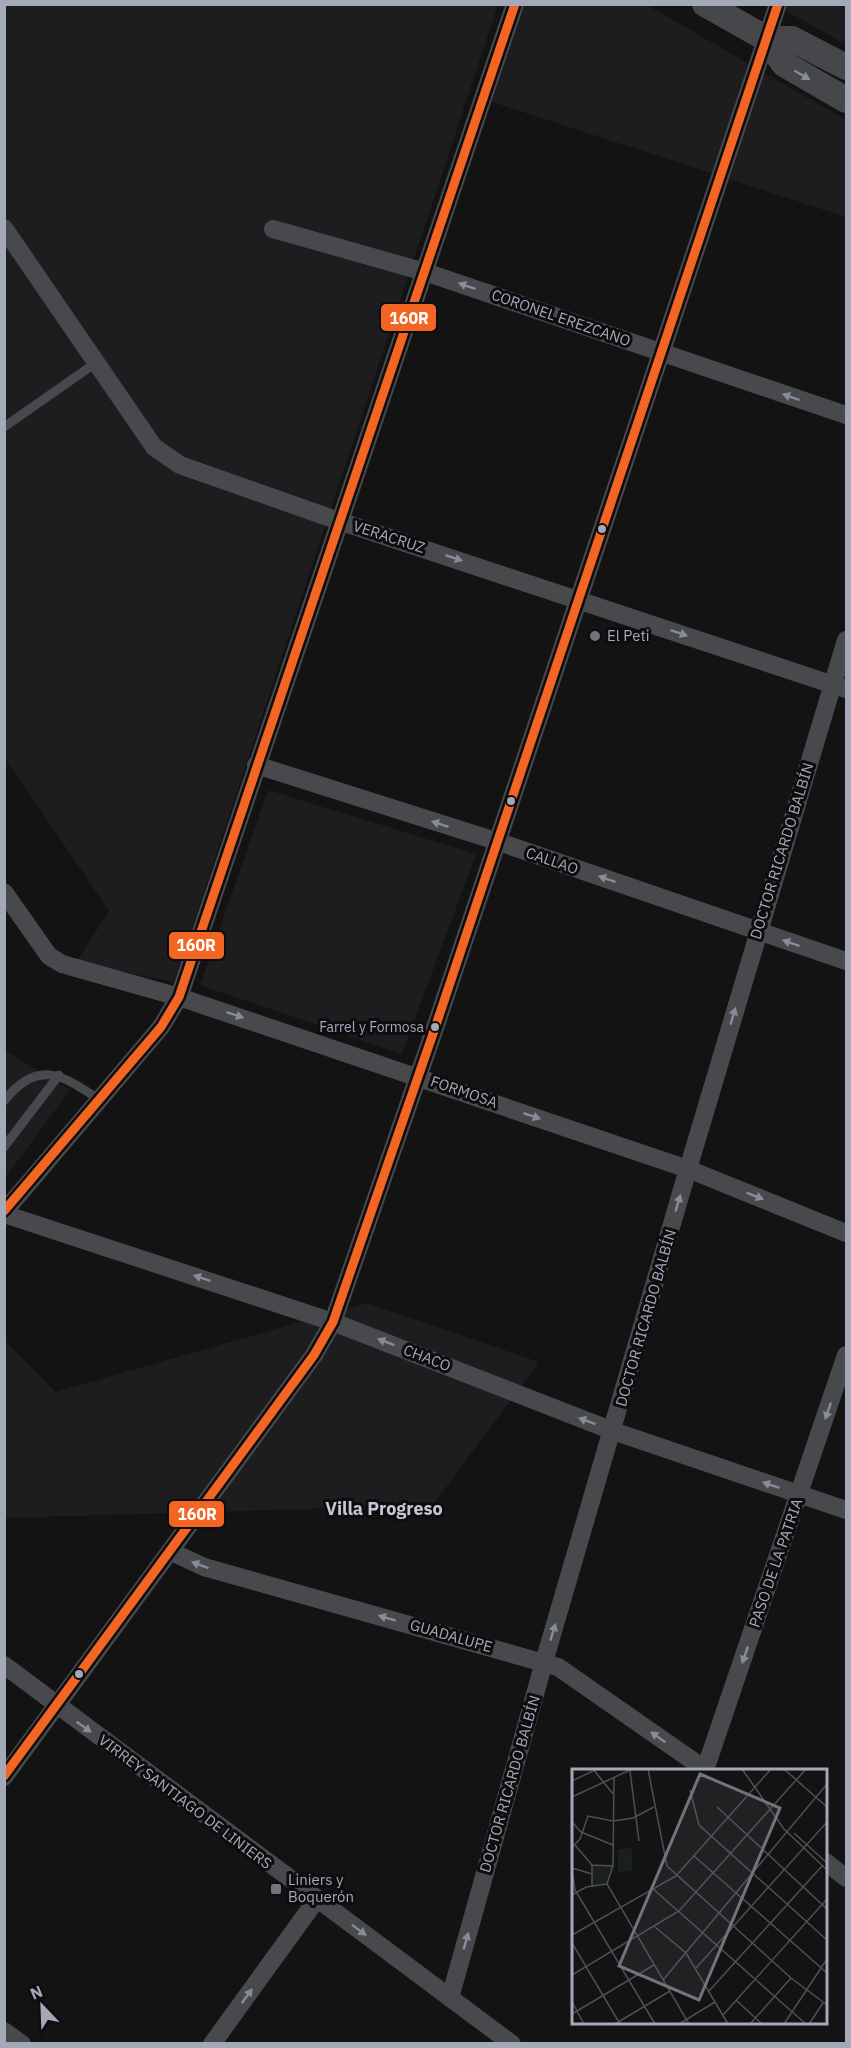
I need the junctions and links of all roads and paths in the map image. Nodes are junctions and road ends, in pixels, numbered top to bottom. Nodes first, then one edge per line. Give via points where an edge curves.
1 (515, 4) edge
2 (705, 4) edge
3 (778, 4) edge
4 (766, 39) junction
5 (846, 67) edge
6 (846, 100) edge
7 (4, 228) edge
8 (273, 229) dead end
9 (425, 272) junction
10 (661, 353) junction
11 (97, 362) junction
12 (846, 415) edge
13 (4, 427) edge
14 (339, 521) junction
15 (579, 599) junction
16 (846, 640) edge
17 (839, 686) edge
18 (256, 765) junction
19 (496, 841) junction
20 (4, 892) edge
21 (758, 932) junction
22 (846, 962) edge
23 (179, 997) junction
24 (60, 1075) junction
25 (417, 1077) junction
26 (100, 1100) junction
27 (4, 1101) edge
28 (4, 1147) edge
29 (688, 1169) junction
30 (4, 1213) edge
31 (846, 1233) edge
32 (333, 1322) junction
33 (846, 1355) edge
34 (613, 1431) junction
35 (800, 1494) junction
36 (846, 1510) edge
37 (171, 1552) junction
38 (544, 1662) junction
39 (4, 1665) edge
40 (57, 1707) junction
41 (705, 1769) edge
42 (706, 1769) edge
43 (4, 1777) edge
44 (827, 1864) edge
45 (846, 1878) edge
46 (317, 1899) junction
47 (450, 1998) junction
48 (4, 2031) edge
49 (22, 2043) edge
50 (212, 2043) edge
51 (512, 2043) edge

1 - 9 street
2 - 4 main road
3 - 4 street
4 - 5 main road via 792,39
4 -> 6 main road via 784,64
4 - 10 street
7 - 11 street, VERACRUZ
8 - 9 street, CORONEL EREZCANO
10 -> 9 street, CORONEL EREZCANO
9 - 14 street
12 -> 10 street, CORONEL EREZCANO
10 - 15 street
11 - 13 lane
11 - 14 street, VERACRUZ via 154,447 165,456 180,465
14 -> 15 street, VERACRUZ
14 - 18 street
15 -> 17 street, VERACRUZ
15 - 19 street
16 - 17 street, DOCTOR RICARDO BALBÍN
17 - 21 street, DOCTOR RICARDO BALBÍN
19 -> 18 street, CALLAO
18 - 23 street
21 -> 19 street, CALLAO
19 - 25 street
20 - 23 street, FORMOSA via 53,959
22 -> 21 street, CALLAO
29 -> 21 street, DOCTOR RICARDO BALBÍN
23 -> 25 street, FORMOSA
23 - 26 street via 171,1014
24 - 26 lane
24 - 27 lane via 27,1078
24 - 28 lane
25 -> 29 street, FORMOSA
25 - 32 street
26 - 30 street
29 -> 31 street, FORMOSA
34 -> 29 street, DOCTOR RICARDO BALBÍN
32 -> 30 street, CHACO
34 -> 32 street, CHACO
32 - 37 street via 314,1355
33 -> 35 street, PASO DE LA PATRIA
35 -> 34 street, CHACO
38 -> 34 street, DOCTOR RICARDO BALBÍN
35 - 36 street, CHACO
35 -> 42 street, PASO DE LA PATRIA
38 -> 37 street, GUADALUPE via 204,1567
37 - 40 street
41 -> 38 street, GUADALUPE via 568,1673
47 -> 38 street, DOCTOR RICARDO BALBÍN
39 - 40 street, VIRREY SANTIAGO DE LINIERS
40 - 43 street
40 -> 46 street, VIRREY SANTIAGO DE LINIERS
44 - 45 street
46 -> 47 street, VIRREY SANTIAGO DE LINIERS
50 -> 46 street
47 - 51 street, VIRREY SANTIAGO DE LINIERS
48 - 49 street

